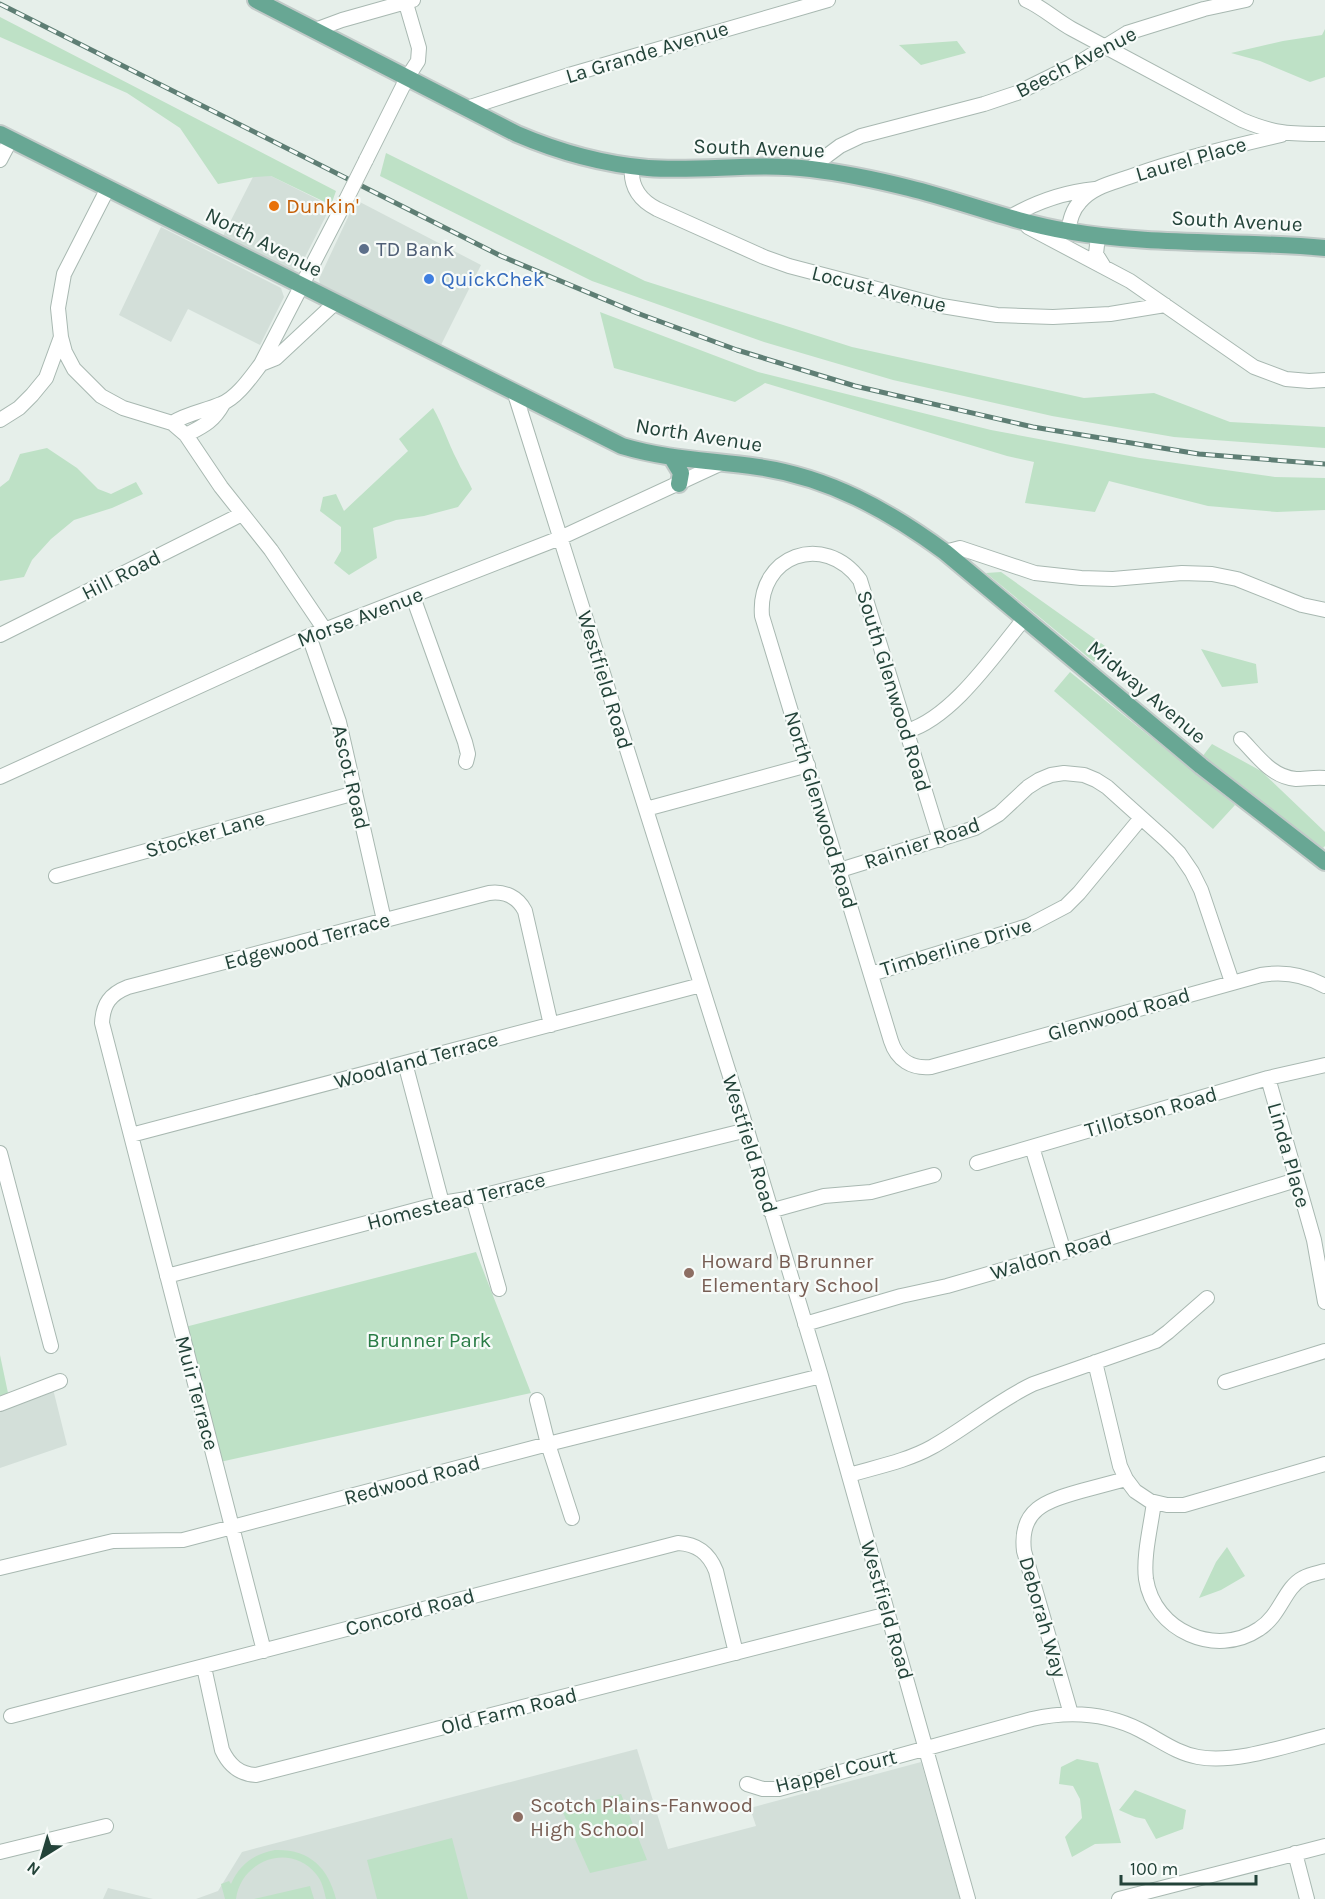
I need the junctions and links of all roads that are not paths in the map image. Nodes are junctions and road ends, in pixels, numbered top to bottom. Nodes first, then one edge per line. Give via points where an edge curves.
1 (256, 0) edge
2 (828, 0) edge
3 (1026, 0) edge
4 (1246, 0) edge
5 (408, 1) edge
6 (315, 30) junction
7 (1105, 45) junction
8 (407, 78) junction
9 (467, 108) junction
10 (1286, 134) junction
11 (1325, 134) edge
12 (5, 136) edge
13 (0, 160) edge
14 (632, 166) junction
15 (809, 169) junction
16 (1097, 188) junction
17 (108, 189) junction
18 (1010, 217) junction
19 (1068, 231) junction
20 (1098, 236) junction
21 (1325, 248) edge
22 (1104, 267) junction
23 (300, 286) junction
24 (334, 303) junction
25 (1165, 305) junction
26 (61, 337) junction
27 (261, 364) junction
28 (74, 369) junction
29 (46, 378) junction
30 (1325, 380) edge
31 (515, 394) junction
32 (223, 404) junction
33 (0, 420) edge
34 (172, 423) junction
35 (186, 435) junction
36 (672, 458) junction
37 (722, 463) junction
38 (679, 484) junction
39 (242, 514) junction
40 (560, 538) junction
41 (945, 552) junction
42 (794, 558) joint
43 (413, 597) junction
44 (1325, 610) edge
45 (1024, 619) junction
46 (325, 630) junction
47 (0, 635) edge
48 (309, 636) junction
49 (907, 731) junction
50 (1241, 739) dead end
51 (466, 762) dead end
52 (808, 765) junction
53 (1, 772) edge
54 (1325, 778) edge
55 (355, 793) junction
56 (646, 809) junction
57 (1142, 818) junction
58 (940, 840) junction
59 (1325, 862) edge
60 (840, 870) junction
61 (56, 876) dead end
62 (384, 920) junction
63 (871, 974) junction
64 (1232, 982) junction
65 (701, 986) junction
66 (1325, 986) edge
67 (551, 1025) junction
68 (405, 1063) junction
69 (913, 1065) joint
70 (1325, 1065) edge
71 (1268, 1078) junction
72 (747, 1130) junction
73 (130, 1135) junction
74 (1032, 1147) junction
75 (0, 1153) edge
76 (977, 1163) dead end
77 (934, 1174) dead end
78 (1296, 1180) junction
79 (473, 1198) junction
80 (442, 1203) junction
81 (770, 1211) junction
82 (1064, 1252) junction
83 (167, 1276) junction
84 (499, 1289) dead end
85 (1207, 1299) dead end
86 (1325, 1302) edge
87 (805, 1324) junction
88 (51, 1346) dead end
89 (1325, 1351) edge
90 (1095, 1362) junction
91 (821, 1376) junction
92 (60, 1381) dead end
93 (1225, 1382) dead end
94 (537, 1400) dead end
95 (0, 1404) edge
96 (548, 1444) junction
97 (1325, 1464) edge
98 (849, 1475) junction
99 (1126, 1479) junction
100 (1154, 1502) junction
101 (572, 1518) dead end
102 (232, 1527) junction
103 (0, 1568) edge
104 (1325, 1571) edge
105 (888, 1614) junction
106 (264, 1651) junction
107 (736, 1653) junction
108 (204, 1666) junction
109 (1071, 1714) junction
110 (11, 1716) dead end
111 (1325, 1736) edge
112 (926, 1749) junction
113 (747, 1784) dead end
114 (106, 1826) dead end
115 (1325, 1846) edge
116 (0, 1852) edge
117 (1295, 1853) junction
118 (968, 1899) edge
119 (1119, 1899) edge
120 (1307, 1899) edge

1 - 6 main road, South Avenue
2 - 9 street, La Grande Avenue
3 - 7 street
4 - 7 street, Beech Avenue via 1127,33
5 - 6 street
5 - 8 street via 419,48 418,61
6 - 8 main road, South Avenue
7 - 10 street via 1227,113
7 - 15 street, Beech Avenue via 1017,93 861,136
8 - 9 main road, South Avenue
8 - 23 street, bridge
9 - 14 main road, South Avenue via 542,145
10 - 11 street
10 - 16 street, Laurel Place via 1222,148
12 - 13 street
12 - 17 main road, North Avenue
14 - 15 main road, South Avenue
14 - 25 street, Locust Avenue via 638,194 657,209 789,266 910,298 997,315 1053,317 1110,314
15 - 18 main road, South Avenue via 909,188
16 - 18 street, Laurel Place via 1038,202
16 - 19 street, Laurel Place via 1074,209
17 - 23 main road, North Avenue
17 - 26 street via 64,274 58,298
18 - 19 main road, South Avenue
18 - 22 street
19 - 20 main road, South Avenue
20 - 21 main road, South Avenue
20 - 22 street via 1096,254
22 - 25 street
23 - 24 main road, North Avenue
23 - 27 street
24 - 27 street via 276,358
24 - 31 main road, North Avenue
25 - 30 street via 1264,372 1297,381
26 - 28 street
26 - 29 street
27 - 32 street
28 - 29 street via 61,370
28 - 34 street via 111,403
29 - 33 street via 19,408
31 - 36 main road, North Avenue via 622,446
31 - 40 street, Westfield Road
32 - 34 street
32 - 35 street via 210,422
34 - 35 street
35 - 39 street
36 - 37 main road, North Avenue
36 - 38 main road via 681,473
37 - 38 street, Morse Avenue
37 - 41 main road, North Avenue via 779,470 823,482 895,517
38 - 40 street, Morse Avenue
39 - 46 street
39 - 47 street, Hill Road
40 - 43 street, Morse Avenue
40 - 56 street, Westfield Road
41 - 44 street via 960,548 1035,573 1081,578 1212,574
41 - 45 main road, Midway Avenue
42 - 49 street, South Glenwood Road via 809,553 836,558 860,580
42 - 52 street, North Glenwood Road via 769,579 761,605
43 - 46 street, Morse Avenue
43 - 51 street via 465,742
45 - 49 street via 962,693 932,718
45 - 59 main road, Midway Avenue via 1201,766
46 - 48 street, Morse Avenue
48 - 53 street, Morse Avenue
48 - 55 street, Ascot Road via 339,722
49 - 58 street, South Glenwood Road
50 - 54 street via 1277,773 1297,779
52 - 56 street
52 - 60 street, North Glenwood Road
55 - 61 street, Stocker Lane
55 - 62 street, Ascot Road
56 - 65 street, Westfield Road
57 - 58 street, Rainier Road via 1096,780 1064,773 1039,780 987,822
57 - 63 street, Timberline Drive via 1079,893 1051,915 1028,926
57 - 64 street, Rainier Road via 1179,853 1192,872
58 - 60 street, Rainier Road
60 - 63 street, North Glenwood Road
62 - 67 street, Edgewood Terrace via 494,892 514,897 525,912
62 - 73 street, Edgewood Terrace via 128,987 113,995 104,1006 102,1023
63 - 69 street, North Glenwood Road via 893,1047 904,1061
64 - 66 street, Glenwood Road via 1279,973 1306,977
64 - 69 street, Glenwood Road via 931,1067
65 - 67 street, Woodland Terrace
65 - 72 street, Westfield Road
67 - 68 street, Woodland Terrace
68 - 73 street, Woodland Terrace
68 - 80 street
70 - 71 street, Tillotson Road
71 - 74 street, Tillotson Road
71 - 78 street, Linda Place
72 - 79 street, Homestead Terrace
72 - 81 street, Westfield Road
73 - 83 street, Muir Terrace
74 - 76 street, Tillotson Road
74 - 82 street
75 - 88 street
77 - 81 street via 871,1192 824,1196
78 - 82 street, Waldon Road
78 - 86 street, Linda Place via 1314,1240
79 - 80 street, Homestead Terrace
79 - 84 street
80 - 83 street, Homestead Terrace
81 - 87 street, Westfield Road
82 - 87 street, Waldon Road
83 - 102 street, Muir Terrace
85 - 90 street via 1156,1341
87 - 91 street, Westfield Road
89 - 93 street
90 - 98 street via 1015,1392 929,1449
90 - 99 street
91 - 96 street, Redwood Road
91 - 98 street, Westfield Road
92 - 95 street
94 - 96 street
96 - 101 street
96 - 102 street, Redwood Road
97 - 100 street via 1184,1504
98 - 105 street, Westfield Road
99 - 100 street
99 - 109 street, Deborah Way via 1045,1503 1031,1515 1024,1533 1024,1551
100 - 104 street via 1145,1568 1147,1586 1161,1613 1191,1636 1221,1641 1251,1634 1275,1615 1290,1588
102 - 103 street, Redwood Road via 183,1540 113,1541
102 - 106 street, Muir Terrace
105 - 107 street, Old Farm Road
105 - 112 street, Westfield Road
106 - 107 street, Concord Road via 686,1543 701,1550 712,1562
106 - 108 street, Concord Road
107 - 108 street, Old Farm Road via 256,1775 239,1771 226,1759
108 - 110 street, Concord Road
109 - 111 street, Happel Court via 1123,1723 1179,1752 1211,1759 1233,1758
109 - 112 street, Happel Court via 1032,1719
112 - 113 street, Happel Court via 779,1789
112 - 118 street, Westfield Road
114 - 116 street
115 - 117 street
117 - 119 street
117 - 120 street

